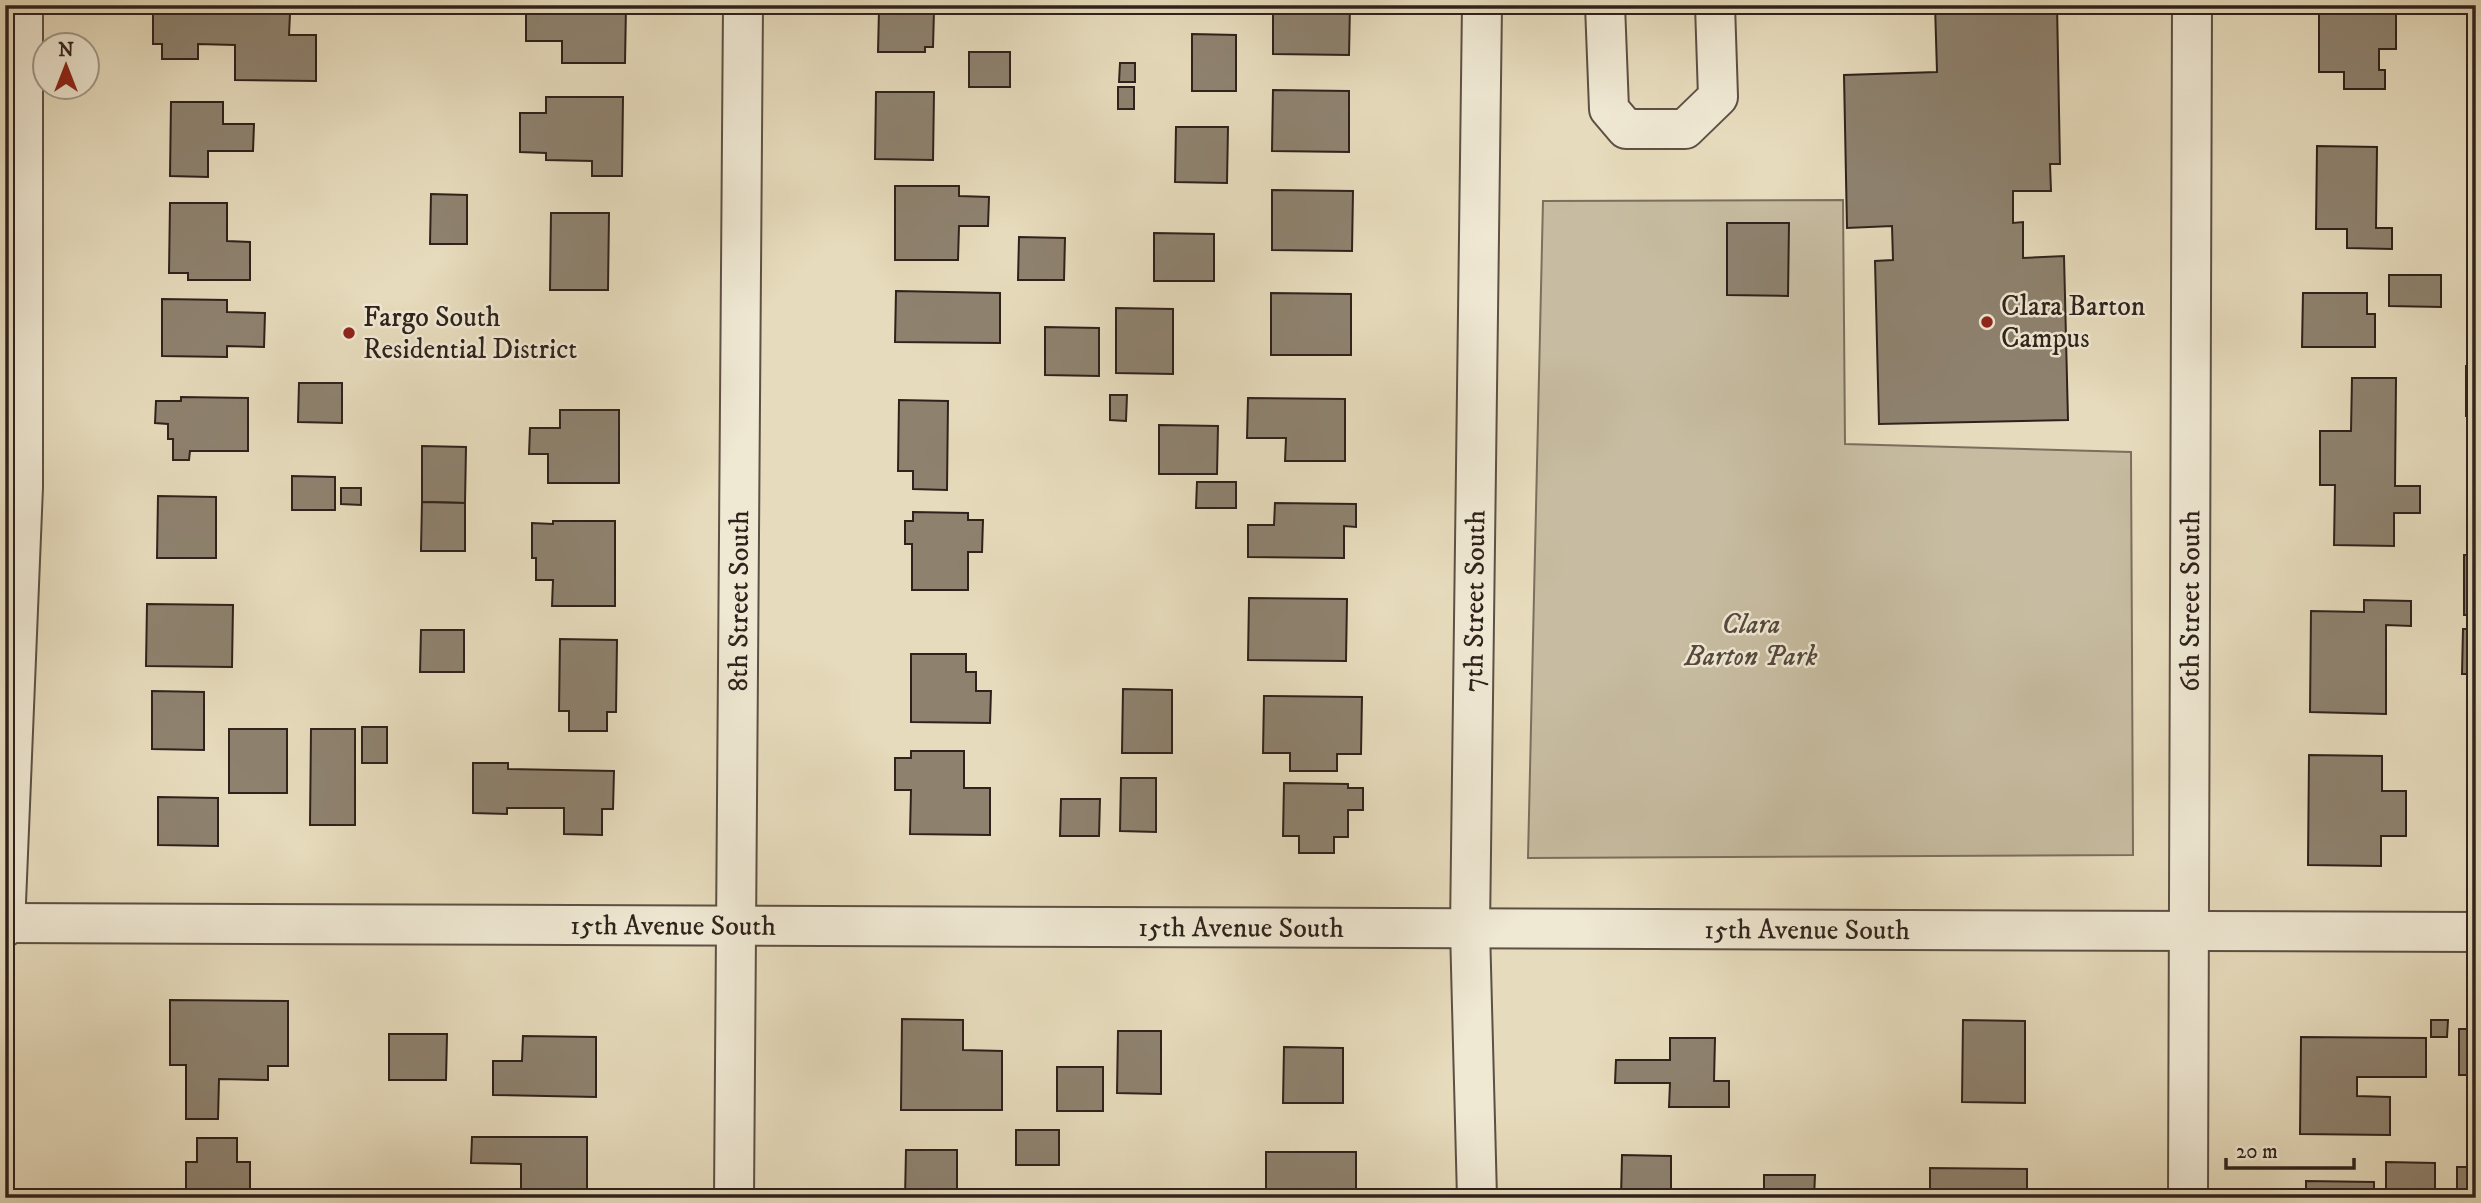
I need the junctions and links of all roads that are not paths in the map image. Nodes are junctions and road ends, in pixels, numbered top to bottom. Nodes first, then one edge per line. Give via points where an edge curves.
1 (23, 5) edge
2 (743, 5) edge
3 (1482, 5) edge
4 (1605, 5) edge
5 (1715, 5) edge
6 (2192, 5) edge
7 (5, 924) edge
8 (736, 926) junction
9 (1470, 929) junction
10 (2189, 931) junction
11 (2476, 932) edge
12 (734, 1198) edge
13 (1477, 1198) edge
14 (2188, 1198) edge

1 - 7 street via 23,487
2 - 8 street, 8th Street South
3 - 9 street, 7th Street South
4 - 5 street via 1609,109 1626,129 1685,129 1718,97
6 - 10 street, 6th Street South
7 - 8 street, 15th Avenue South
8 - 9 street, 15th Avenue South
8 - 12 street, 8th Street South
9 - 10 street, 15th Avenue South
9 - 13 street, 7th Street South
10 - 11 street, 15th Avenue South
10 - 14 street, 6th Street South

